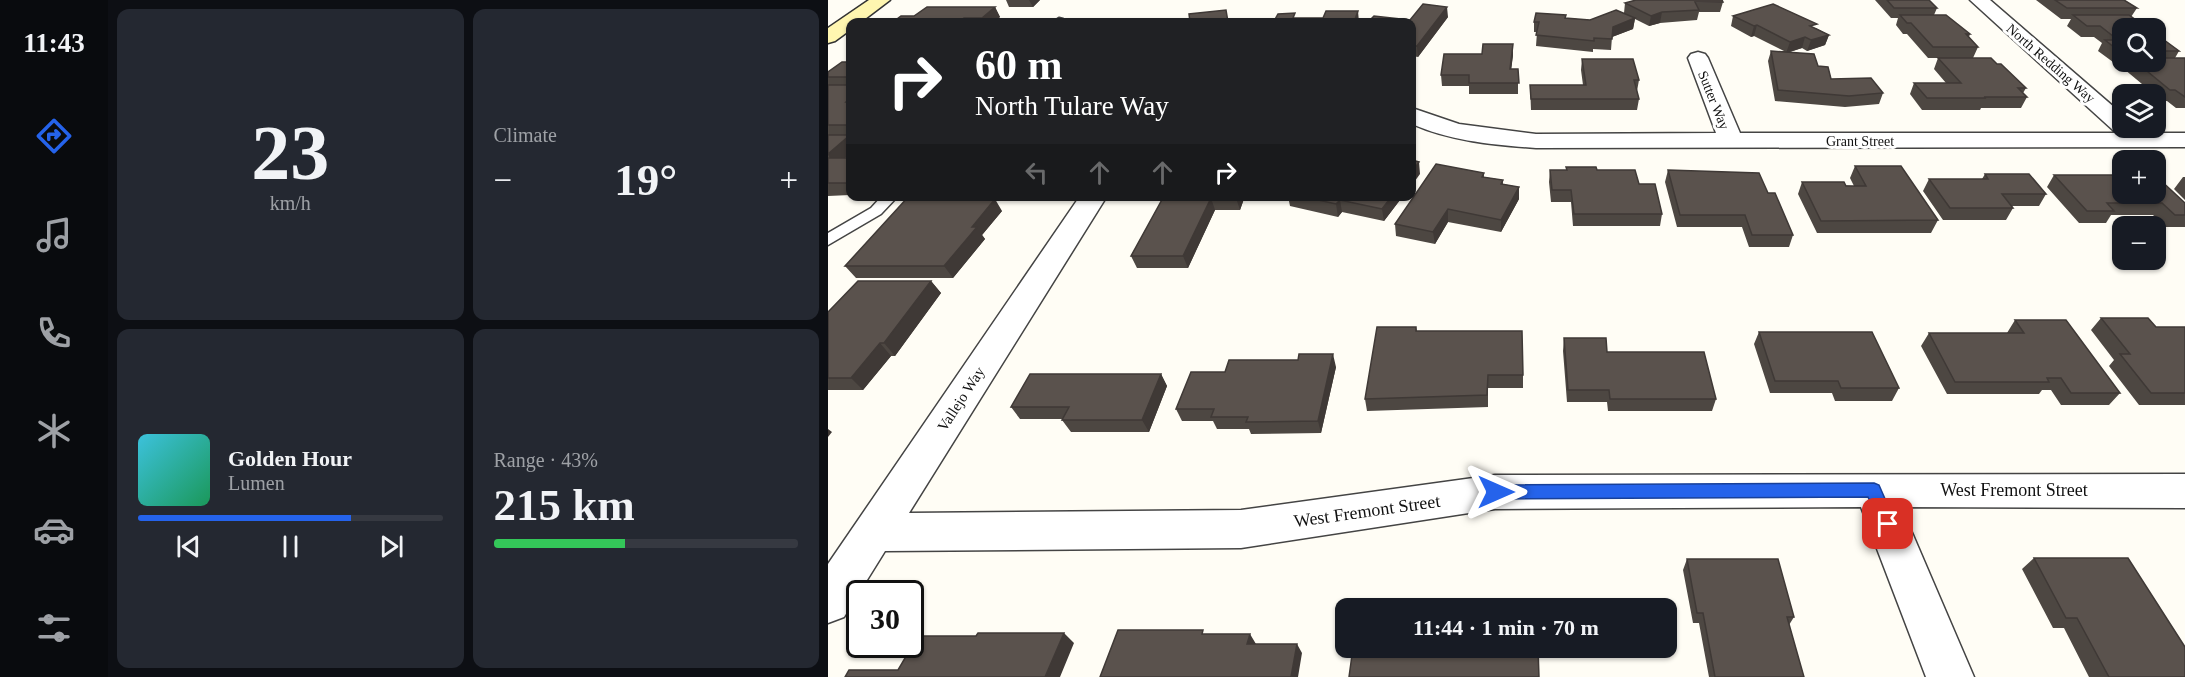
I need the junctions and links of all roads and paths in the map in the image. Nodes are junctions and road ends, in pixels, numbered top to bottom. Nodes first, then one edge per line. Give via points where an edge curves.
1 (881, 0) edge
2 (1980, 0) edge
3 (855, 18) edge
4 (846, 24) edge
5 (828, 37) edge
6 (1698, 58) dead end
7 (2112, 117) edge
8 (1416, 118) edge
9 (2112, 131) edge
10 (2166, 137) edge
11 (2185, 140) edge
12 (1731, 141) junction
13 (886, 201) edge
14 (1091, 201) edge
15 (828, 240) edge
16 (1874, 490) junction
17 (2185, 491) edge
18 (874, 532) junction
19 (828, 602) edge
20 (1950, 677) edge

1 - 3 main road
2 - 7 street, North Redding Way
4 - 5 main road
6 - 12 street, Sutter Way
8 - 12 street, Grant Street via 1470,136 1536,141
9 - 12 street, Grant Street
10 - 11 street, Grant Street
13 - 15 lane
14 - 18 street, Vallejo Way
16 - 17 street, West Fremont Street
16 - 18 street, West Fremont Street via 1496,492 1241,529
16 - 20 street
18 - 19 street, Vallejo Way

